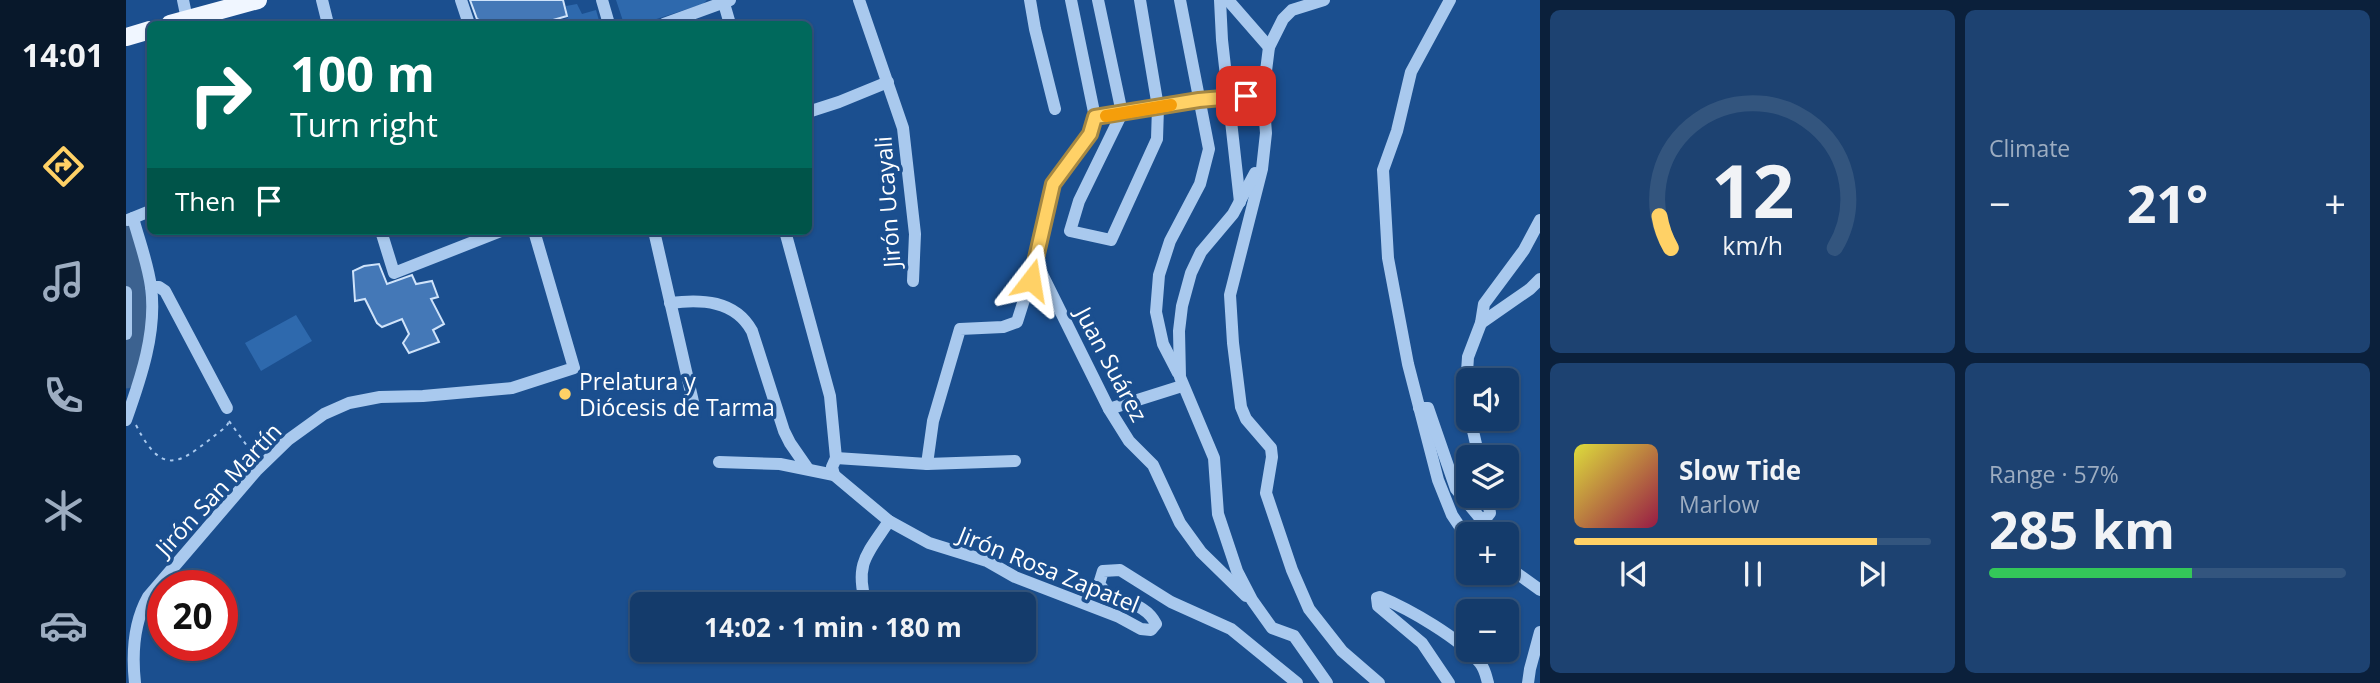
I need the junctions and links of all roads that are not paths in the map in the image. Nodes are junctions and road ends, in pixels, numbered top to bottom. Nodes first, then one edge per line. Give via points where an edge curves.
1 (183, 0) edge
2 (258, 0) edge
3 (322, 0) edge
4 (461, 0) edge
5 (602, 0) edge
6 (859, 0) edge
7 (1030, 0) edge
8 (1072, 0) edge
9 (1098, 0) edge
10 (1140, 0) edge
11 (1180, 0) edge
12 (1220, 0) edge
13 (1228, 0) edge
14 (1324, 0) edge
15 (1450, 0) edge
16 (726, 1) edge
17 (182, 21) edge
18 (189, 21) edge
19 (327, 21) edge
20 (468, 21) edge
21 (608, 21) edge
22 (672, 21) edge
23 (729, 21) edge
24 (147, 31) edge
25 (126, 37) edge
26 (1269, 47) junction
27 (888, 82) junction
28 (1263, 95) junction
29 (1229, 97) junction
30 (1199, 100) junction
31 (1158, 107) junction
32 (1055, 108) dead end
33 (812, 111) edge
34 (1122, 113) junction
35 (1095, 117) junction
36 (1265, 150) junction
37 (1240, 202) junction
38 (147, 212) edge
39 (129, 219) edge
40 (1540, 220) edge
41 (382, 235) edge
42 (490, 235) edge
43 (535, 235) edge
44 (654, 235) edge
45 (786, 235) edge
46 (1036, 262) junction
47 (1540, 279) edge
48 (914, 281) dead end
49 (151, 287) junction
50 (126, 292) edge
51 (670, 303) junction
52 (1481, 323) junction
53 (126, 334) edge
54 (1467, 368) edge
55 (1181, 381) junction
56 (694, 405) dead end
57 (227, 408) dead end
58 (1419, 408) junction
59 (1109, 409) junction
60 (128, 415) edge
61 (835, 458) junction
62 (1015, 460) dead end
63 (719, 462) dead end
64 (927, 464) junction
65 (808, 468) junction
66 (834, 475) junction
67 (1456, 486) edge
68 (1473, 508) edge
69 (1489, 508) edge
70 (889, 521) junction
71 (1457, 522) edge
72 (1519, 575) edge
73 (1540, 590) edge
74 (863, 592) edge
75 (1252, 600) junction
76 (1540, 632) edge
77 (135, 683) edge
78 (1297, 683) edge
79 (1327, 683) edge
80 (1379, 683) edge
81 (1449, 683) edge
82 (1488, 683) edge
83 (1528, 683) edge

1 - 17 street
2 - 18 main road
3 - 19 street
4 - 20 street
5 - 21 street
6 - 27 street, Jirón Ucayali
7 - 32 street
8 - 35 street
9 - 34 street
10 - 31 street
11 - 30 street
12 - 29 street
13 - 26 street
14 - 26 street via 1292,10
15 - 58 street via 1411,72 1383,170 1388,258
16 - 22 street
16 - 23 street
24 - 25 main road
26 - 28 street
27 - 33 street
27 - 48 street, Jirón Ucayali via 905,140 915,234
28 - 29 street
28 - 36 street
29 - 30 street
29 - 37 street
30 - 31 street
30 - 55 street via 1209,149 1200,184 1170,241 1159,275 1156,312 1163,344
31 - 34 street
31 - 34 street via 1157,139 1111,240 1070,231
34 - 35 street
35 - 46 street via 1090,134 1053,184
36 - 37 street
36 - 80 street via 1230,295 1241,407 1271,448 1266,493 1309,609 1342,651
37 - 55 street via 1201,251 1191,273 1179,331
38 - 39 street
39 - 49 street
40 - 52 street via 1484,304
41 - 42 street via 394,273
43 - 77 street, Jirón San Martín via 574,368 512,388 380,397 349,402 324,414 256,471 148,597 135,642
44 - 51 street
45 - 61 street via 830,396
46 - 59 street, Juan Suárez
46 - 64 street via 1017,322 961,329 933,421
47 - 52 street
49 - 57 street via 165,291
49 - 60 street via 149,344
50 - 53 street
51 - 56 street
51 - 65 street via 697,300 731,309 746,320 784,431
52 - 54 street
55 - 59 street
55 - 75 street via 1214,457 1218,514
58 - 67 street via 1429,408
58 - 71 street via 1438,480
59 - 75 street, Juan Suárez via 1129,441 1153,465 1180,523 1201,552
61 - 64 street
61 - 66 street
62 - 64 street
63 - 65 street, Jirón Rosa Zapatel
65 - 66 street, Jirón Rosa Zapatel
66 - 70 street, Jirón Rosa Zapatel
68 - 69 street via 1486,518
70 - 74 street via 863,561
70 - 78 street, Jirón Rosa Zapatel via 929,543 987,561 1015,577 1151,630 1156,624 1150,614 1104,592 1100,584 1103,571 1120,570 1231,629
72 - 73 street
75 - 79 street via 1272,628 1294,636
76 - 83 street
81 - 82 street via 1422,643 1378,606 1377,598 1391,601 1454,639 1482,665

